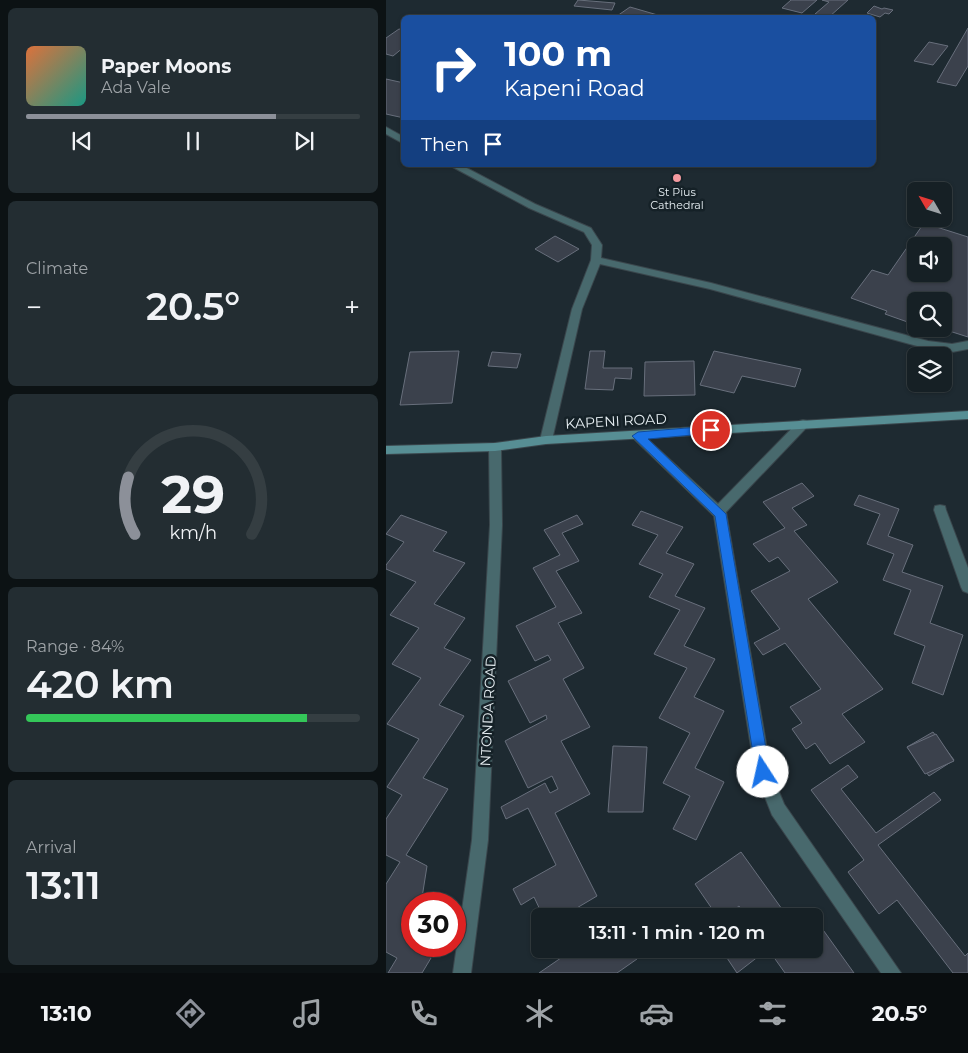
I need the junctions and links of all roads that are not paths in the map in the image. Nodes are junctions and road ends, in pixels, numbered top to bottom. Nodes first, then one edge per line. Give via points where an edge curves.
1 (386, 130) edge
2 (401, 139) edge
3 (458, 167) edge
4 (596, 260) junction
5 (968, 346) edge
6 (968, 415) edge
7 (803, 424) junction
8 (638, 436) junction
9 (546, 440) junction
10 (495, 447) junction
11 (386, 450) edge
12 (940, 510) dead end
13 (718, 512) junction
14 (968, 587) edge
15 (462, 973) edge
16 (892, 973) edge

1 - 2 street
3 - 4 street via 532,206 588,230 597,245
4 - 5 street via 711,286 928,345
4 - 9 street via 577,309
6 - 7 main road, KAPENI ROAD
7 - 8 main road, KAPENI ROAD
7 - 13 street
8 - 9 main road, KAPENI ROAD
8 - 13 street
9 - 10 main road, KAPENI ROAD
10 - 11 main road, KAPENI ROAD
10 - 15 street, NTONDA ROAD via 496,525 480,840
12 - 14 street
13 - 16 street via 763,772 778,809

